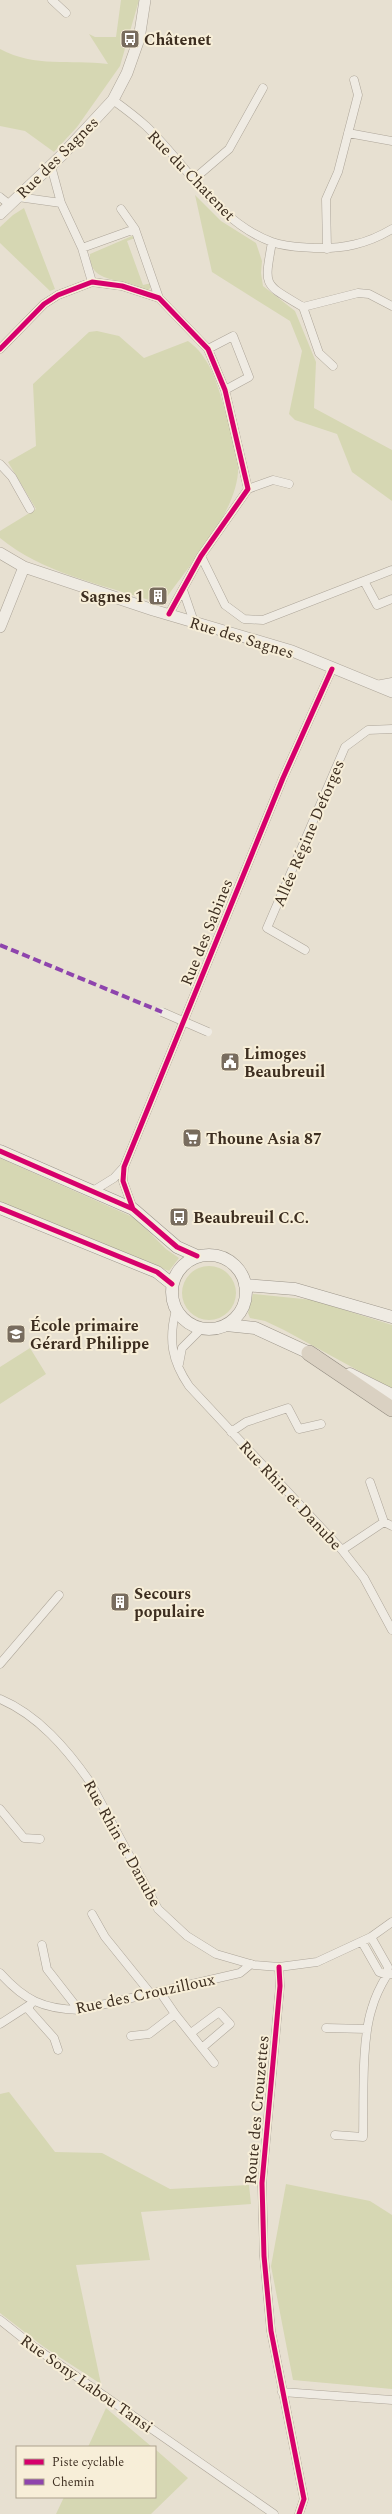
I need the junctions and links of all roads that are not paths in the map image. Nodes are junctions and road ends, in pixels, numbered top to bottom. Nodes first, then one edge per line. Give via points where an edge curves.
1 (52, 0) edge
2 (145, 0) edge
3 (66, 13) dead end
4 (354, 80) dead end
5 (263, 88) dead end
6 (113, 100) junction
7 (348, 133) junction
8 (392, 141) edge
9 (51, 166) junction
10 (194, 179) junction
11 (0, 197) edge
12 (18, 197) junction
13 (61, 203) junction
14 (10, 205) junction
15 (121, 209) dead end
16 (0, 214) edge
17 (135, 229) junction
18 (392, 229) edge
19 (272, 242) junction
20 (82, 248) junction
21 (327, 249) junction
22 (92, 282) junction
23 (159, 298) junction
24 (392, 306) edge
25 (303, 307) junction
26 (0, 349) edge
27 (208, 349) junction
28 (333, 366) dead end
29 (225, 390) junction
30 (0, 464) edge
31 (289, 484) dead end
32 (248, 489) junction
33 (30, 509) dead end
34 (0, 553) edge
35 (201, 556) junction
36 (24, 567) junction
37 (392, 570) edge
38 (364, 581) junction
39 (183, 590) junction
40 (392, 599) edge
41 (169, 614) junction
42 (194, 622) junction
43 (0, 627) edge
44 (332, 669) junction
45 (392, 682) edge
46 (376, 685) junction
47 (392, 692) edge
48 (392, 729) edge
49 (305, 950) dead end
50 (162, 1012) dead end
51 (208, 1032) dead end
52 (0, 1151) edge
53 (124, 1167) junction
54 (93, 1191) junction
55 (0, 1208) edge
56 (133, 1209) junction
57 (197, 1256) junction
58 (172, 1284) junction
59 (245, 1285) junction
60 (176, 1310) junction
61 (392, 1317) edge
62 (226, 1325) junction
63 (202, 1328) junction
64 (310, 1353) junction
65 (178, 1369) junction
66 (392, 1396) edge
67 (392, 1409) edge
68 (321, 1424) dead end
69 (232, 1432) junction
70 (370, 1482) dead end
71 (384, 1522) junction
72 (392, 1526) edge
73 (342, 1550) junction
74 (59, 1595) dead end
75 (392, 1630) edge
76 (0, 1664) edge
77 (0, 1699) edge
78 (1, 1810) edge
79 (40, 1839) dead end
80 (92, 1914) dead end
81 (392, 1922) edge
82 (371, 1937) junction
83 (362, 1942) junction
84 (42, 1945) dead end
85 (251, 1964) junction
86 (279, 1967) junction
87 (0, 1973) edge
88 (389, 1974) edge
89 (155, 1993) junction
90 (31, 2004) junction
91 (79, 2010) junction
92 (175, 2014) junction
93 (0, 2024) edge
94 (326, 2028) dead end
95 (367, 2029) junction
96 (192, 2033) junction
97 (131, 2036) dead end
98 (203, 2046) junction
99 (58, 2050) dead end
100 (214, 2062) dead end
101 (336, 2135) dead end
102 (0, 2320) edge
103 (282, 2392) junction
104 (392, 2400) edge
105 (274, 2514) edge
106 (299, 2514) edge

1 - 3 street
2 - 6 street, Rue des Sagnes via 138,39 127,73
4 - 7 street via 358,95
5 - 10 street via 229,149
6 - 9 street, Rue des Sagnes
6 - 10 street, Rue du Chatenet via 146,127
7 - 8 street
7 - 21 street via 338,172 326,199
9 - 12 street, Rue des Sagnes
9 - 13 street
10 - 19 street, Rue du Chatenet via 224,212 245,229
11 - 14 street
12 - 13 street
12 - 14 street, Rue des Sagnes
13 - 20 street
14 - 16 street, Rue des Sagnes
15 - 17 street
17 - 20 street
17 - 23 street
18 - 21 street, Rue du Chatenet via 375,239 348,247
19 - 21 street, Rue du Chatenet via 294,247
19 - 25 street via 266,275 272,288
20 - 22 street
22 - 23 street via 122,286
22 - 26 street via 58,295 44,304
23 - 27 street
24 - 25 street via 369,294 358,293
25 - 28 street via 319,353
27 - 29 street
27 - 29 street via 233,336 249,377
29 - 32 street
30 - 33 street via 12,477
31 - 32 street via 273,480
32 - 35 street
34 - 36 street, Rue des Sagnes
35 - 38 street via 225,605 244,619 263,620
35 - 39 street
36 - 41 street, Rue des Sagnes
36 - 43 street
37 - 38 street
38 - 40 street via 376,605
39 - 41 street
39 - 42 street
41 - 42 street, Rue des Sagnes
42 - 44 street, Rue des Sagnes via 292,651
44 - 46 street, Rue des Sagnes
44 - 53 street, Rue des Sabines via 283,778
45 - 46 street
46 - 47 street, Rue des Sagnes
48 - 49 street, Allée Régine Deforges via 368,730 345,747 267,928
50 - 51 street, bridge
52 - 54 main road
53 - 54 street, Rue des Sabines via 108,1183
53 - 56 street, Rue des Sabines via 123,1181
54 - 56 main road
55 - 58 main road via 157,1272
56 - 57 main road via 177,1247
57 - 58 main road via 180,1268
57 - 59 main road via 209,1254 231,1262 243,1276
58 - 60 main road via 172,1298
59 - 61 main road via 295,1289
59 - 62 main road via 246,1294 240,1312
60 - 63 main road via 187,1322
60 - 65 street, Rue Rhin et Danube via 171,1336
62 - 63 main road
62 - 64 main road via 255,1328
63 - 65 street via 182,1348
64 - 66 main road
64 - 67 highway
65 - 69 street, Rue Rhin et Danube via 189,1386
68 - 69 street via 299,1429 288,1408 246,1422
69 - 73 street, Rue Rhin et Danube
70 - 71 street
71 - 72 street
71 - 73 street
73 - 75 street, Rue Rhin et Danube via 364,1578
74 - 76 street
77 - 85 street, Rue Rhin et Danube via 27,1714 53,1736 78,1765 90,1782 158,1908 187,1936 216,1954
78 - 79 street via 24,1838
80 - 89 street via 105,1937
81 - 82 street, Rue Rhin et Danube
82 - 83 street, Rue Rhin et Danube
82 - 88 street via 388,1967
83 - 86 street, Rue Rhin et Danube via 317,1962
83 - 88 street via 379,1972
84 - 91 street via 47,1970
85 - 86 street, Rue Rhin et Danube
85 - 89 street, Rue des Crouzilloux via 240,1973
86 - 103 street, Route des Crouzettes via 280,1986 262,2183 268,2302
87 - 90 street, Rue des Crouzilloux
88 - 95 street via 372,2008
89 - 91 street, Rue des Crouzilloux
89 - 92 street
90 - 91 street, Rue des Crouzilloux
90 - 93 street
90 - 99 street via 31,2013 54,2038
92 - 96 street
92 - 97 street via 149,2034
94 - 95 street
95 - 101 street via 363,2137
96 - 98 street
96 - 98 street via 219,2012 230,2024
98 - 100 street
102 - 105 street, Rue Sony Labou Tansi
103 - 104 street
103 - 106 street, Route des Crouzettes via 304,2499

